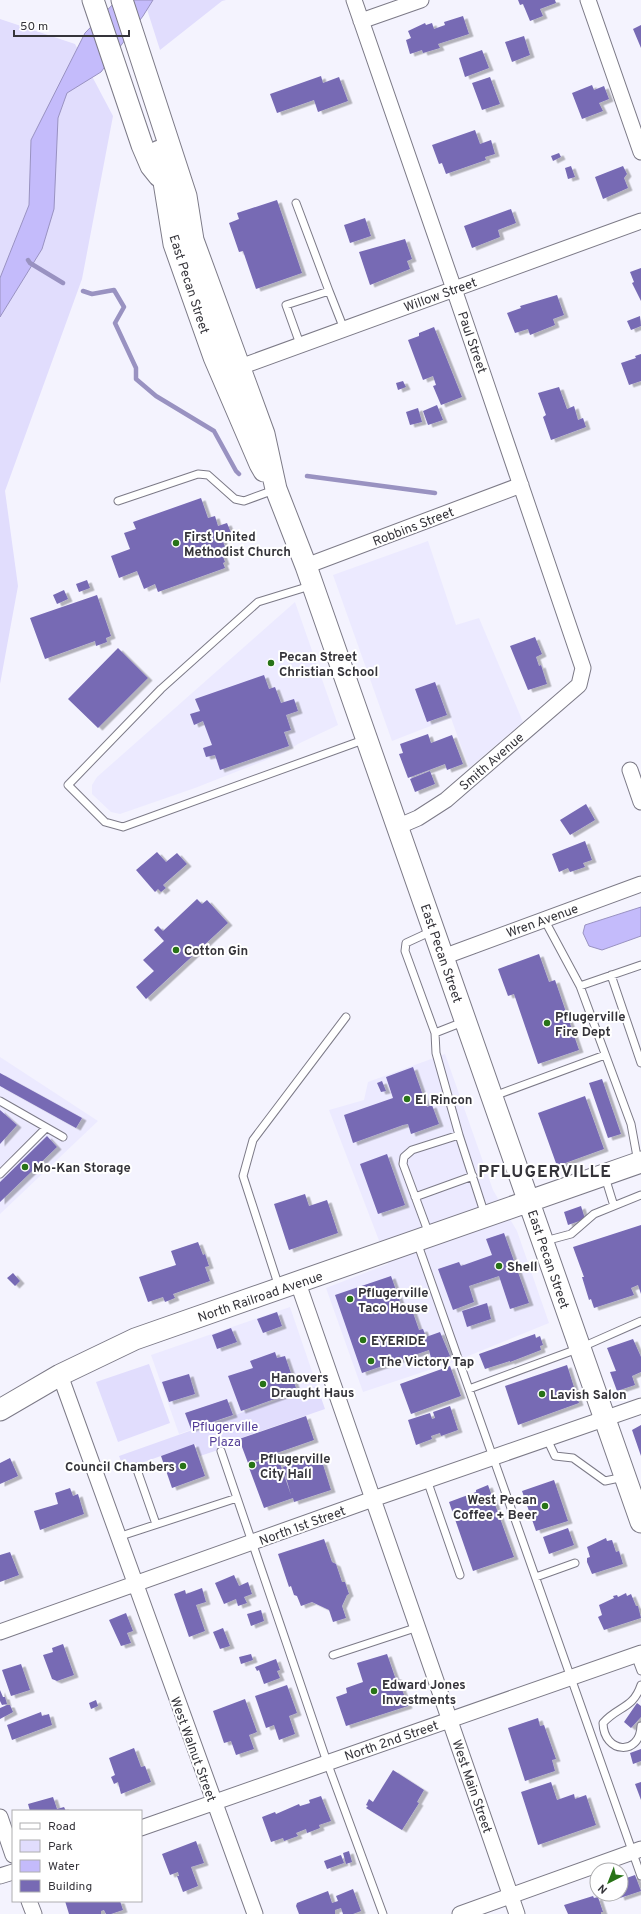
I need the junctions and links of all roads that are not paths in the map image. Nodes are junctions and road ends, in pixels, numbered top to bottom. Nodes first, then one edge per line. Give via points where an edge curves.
1 (93, 0) edge
2 (111, 0) edge
3 (122, 0) edge
4 (354, 0) edge
5 (421, 0) edge
6 (588, 0) edge
7 (361, 21) junction
8 (136, 81) junction
9 (641, 152) edge
10 (166, 185) junction
11 (296, 203) dead end
12 (641, 221) edge
13 (193, 240) junction
14 (454, 289) junction
15 (329, 291) junction
16 (344, 329) junction
17 (300, 344) junction
18 (240, 367) junction
19 (521, 485) junction
20 (276, 489) junction
21 (118, 501) dead end
22 (309, 576) junction
23 (579, 685) joint
24 (366, 739) junction
25 (630, 770) dead end
26 (641, 802) edge
27 (397, 827) junction
28 (641, 884) edge
29 (544, 919) junction
30 (433, 930) junction
31 (443, 957) junction
32 (641, 965) edge
33 (611, 975) junction
34 (580, 986) junction
35 (346, 1017) dead end
36 (466, 1021) junction
37 (435, 1033) junction
38 (606, 1055) junction
39 (641, 1063) edge
40 (492, 1097) junction
41 (0, 1101) edge
42 (46, 1128) junction
43 (459, 1135) junction
44 (63, 1137) dead end
45 (640, 1166) edge
46 (0, 1174) edge
47 (604, 1175) junction
48 (473, 1176) junction
49 (641, 1195) edge
50 (415, 1197) junction
51 (529, 1202) junction
52 (614, 1206) junction
53 (486, 1217) junction
54 (423, 1238) junction
55 (542, 1242) junction
56 (289, 1286) junction
57 (641, 1321) edge
58 (580, 1348) junction
59 (60, 1375) junction
60 (469, 1389) junction
61 (641, 1406) edge
62 (0, 1410) edge
63 (605, 1418) junction
64 (547, 1439) junction
65 (221, 1451) dead end
66 (493, 1457) junction
67 (136, 1467) dead end
68 (625, 1476) junction
69 (427, 1480) junction
70 (237, 1498) junction
71 (373, 1499) junction
72 (641, 1522) edge
73 (156, 1524) junction
74 (118, 1537) junction
75 (252, 1543) junction
76 (575, 1563) dead end
77 (460, 1575) dead end
78 (536, 1577) junction
79 (135, 1584) junction
80 (418, 1627) junction
81 (0, 1632) edge
82 (638, 1654) edge
83 (333, 1655) dead end
84 (641, 1671) edge
85 (571, 1677) junction
86 (641, 1685) edge
87 (450, 1719) junction
88 (641, 1726) edge
89 (327, 1762) junction
90 (213, 1803) junction
91 (0, 1817) edge
92 (142, 1828) edge
93 (637, 1851) edge
94 (12, 1852) edge
95 (12, 1872) edge
96 (0, 1876) edge
97 (641, 1876) edge
98 (511, 1895) junction
99 (29, 1902) edge
100 (34, 1914) edge
101 (254, 1914) edge
102 (383, 1914) edge
103 (460, 1914) edge
104 (517, 1914) edge

1 - 8 main road
2 - 8 main road, East Pecan Street
3 - 8 main road, East Pecan Street
4 - 7 street, Paul Street
5 - 7 street
6 - 9 street
7 - 14 street, Paul Street
8 - 10 main road via 148,159
8 - 13 main road, East Pecan Street via 186,196
10 - 13 main road
10 - 20 main road, East Pecan Street via 174,244 214,357 260,464
11 - 15 lane
12 - 14 street, Willow Street
13 - 18 main road, East Pecan Street
14 - 16 street, Willow Street
14 - 19 street, Paul Street
15 - 16 lane
15 - 17 lane via 286,305
16 - 17 street, Willow Street
17 - 18 street, Willow Street
18 - 20 main road, East Pecan Street via 264,434
19 - 22 street, Robbins Street
19 - 23 street, Paul Street via 583,668
20 - 21 lane via 244,501 235,500 208,475 198,474
20 - 22 main road, East Pecan Street
22 - 24 main road, East Pecan Street
22 - 24 lane via 258,602 161,689 68,785 105,822 123,827
23 - 27 street, Smith Avenue via 446,800 418,818
24 - 27 main road, East Pecan Street
25 - 26 street
27 - 30 main road, East Pecan Street
28 - 29 street, Wren Avenue
29 - 31 street, Wren Avenue
29 - 34 lane
30 - 31 main road, East Pecan Street
30 - 37 lane via 406,944 404,951
31 - 36 main road, East Pecan Street
32 - 33 lane
33 - 34 lane
33 - 39 lane
34 - 38 lane
35 - 56 lane via 252,1140 244,1176
36 - 37 lane
36 - 40 main road, East Pecan Street
37 - 43 lane via 436,1053
38 - 40 lane
38 - 45 lane via 631,1124
40 - 51 main road, East Pecan Street
41 - 42 lane
42 - 44 lane
42 - 46 lane
43 - 48 lane
43 - 50 lane via 412,1150 404,1156 403,1164
45 - 47 main road, North Railroad Avenue
47 - 51 main road, North Railroad Avenue
47 - 52 lane
48 - 50 lane
48 - 53 lane
49 - 52 lane
50 - 54 lane
51 - 53 main road, North Railroad Avenue
51 - 55 main road, East Pecan Street
52 - 55 lane via 594,1214 571,1234
53 - 54 main road, North Railroad Avenue
54 - 56 main road, North Railroad Avenue
54 - 60 lane
55 - 58 main road, East Pecan Street
56 - 59 main road, North Railroad Avenue via 135,1340
56 - 71 street, West Main Street
57 - 58 lane
58 - 60 lane
58 - 63 main road, East Pecan Street
59 - 62 main road, North Railroad Avenue
59 - 74 street, West Walnut Street
60 - 66 lane
61 - 63 street, North 1st Street
63 - 64 street, North 1st Street
63 - 68 main road, East Pecan Street
64 - 66 street, North 1st Street
64 - 68 lane via 555,1456 573,1458 605,1481
65 - 70 lane
66 - 69 street, North 1st Street
66 - 78 lane
67 - 73 lane
68 - 72 main road, East Pecan Street
69 - 71 street, North 1st Street
69 - 77 lane
70 - 73 lane
70 - 75 lane
71 - 75 street, North 1st Street
71 - 80 street, West Main Street
73 - 74 lane
74 - 79 street, West Walnut Street
75 - 79 street, North 1st Street
75 - 89 lane
76 - 78 lane
78 - 85 lane
79 - 81 street, North 1st Street
79 - 90 street, West Walnut Street
80 - 83 lane
80 - 87 street, West Main Street
82 - 84 lane
82 - 85 street, North 2nd Street
85 - 87 street, North 2nd Street
85 - 93 lane
86 - 88 lane via 631,1704 610,1715 603,1723 609,1742 616,1747 624,1748 638,1739
87 - 89 street, North 2nd Street
87 - 98 street, West Main Street
89 - 90 street, North 2nd Street
89 - 102 lane
90 - 92 street, North 2nd Street
90 - 101 street, West Walnut Street
91 - 94 street
93 - 97 lane
93 - 98 street
95 - 96 street
98 - 103 street
98 - 104 street, West Main Street
99 - 100 street

